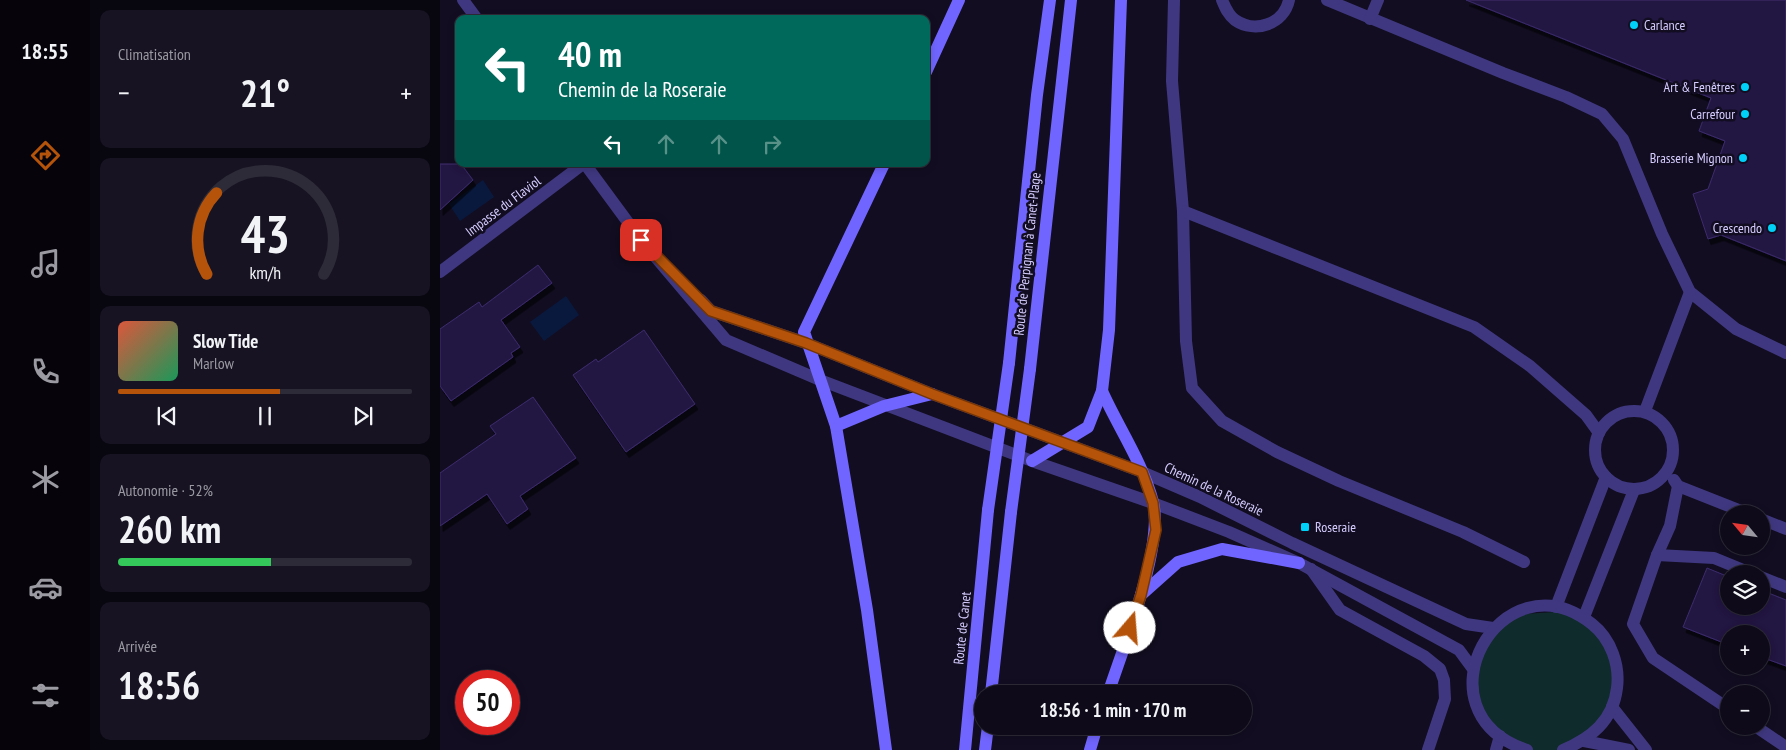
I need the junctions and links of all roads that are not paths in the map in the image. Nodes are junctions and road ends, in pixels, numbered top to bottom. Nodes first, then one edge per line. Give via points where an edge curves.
1 (463, 0) edge
2 (959, 0) edge
3 (1050, 0) edge
4 (1071, 0) edge
5 (1121, 0) edge
6 (1174, 0) edge
7 (1222, 0) edge
8 (1289, 0) edge
9 (1327, 0) edge
10 (1378, 0) edge
11 (474, 15) edge
12 (1370, 19) junction
13 (930, 63) edge
14 (580, 167) edge
15 (586, 167) edge
16 (883, 167) edge
17 (1183, 211) junction
18 (641, 240) junction
19 (440, 272) edge
20 (1690, 292) junction
21 (806, 343) junction
22 (1786, 353) edge
23 (820, 380) junction
24 (1102, 391) junction
25 (932, 394) junction
26 (884, 406) junction
27 (1644, 411) junction
28 (836, 426) junction
29 (1599, 432) junction
30 (1064, 443) junction
31 (1032, 461) junction
32 (1142, 472) junction
33 (1668, 472) junction
34 (1606, 477) junction
35 (1678, 486) junction
36 (1634, 490) junction
37 (1153, 503) junction
38 (1726, 505) edge
39 (988, 510) joint
40 (1770, 523) edge
41 (1786, 529) edge
42 (1657, 555) junction
43 (1524, 562) dead end
44 (1299, 563) junction
45 (1731, 565) edge
46 (1311, 569) junction
47 (1770, 581) edge
48 (1786, 587) edge
49 (1141, 595) junction
50 (1556, 607) junction
51 (1584, 617) junction
52 (1493, 628) junction
53 (1472, 669) junction
54 (992, 685) edge
55 (1111, 685) edge
56 (1720, 703) edge
57 (1612, 707) junction
58 (987, 735) edge
59 (1095, 735) edge
60 (1768, 735) edge
61 (1500, 736) junction
62 (1584, 741) junction
63 (1786, 747) edge
64 (886, 750) edge
65 (965, 750) edge
66 (985, 750) edge
67 (1090, 750) edge
68 (1428, 750) edge
69 (1496, 750) edge
70 (1527, 750) edge
71 (1563, 750) edge
72 (1629, 750) edge
73 (1646, 750) edge

1 - 11 street
2 - 13 main road
3 - 39 main road, Route de Perpignan à Canet-Plage, bridge via 1009,363
4 - 54 main road, Route de Perpignan à Canet-Plage, bridge
5 - 24 main road via 1109,330
6 - 17 street via 1172,81
7 - 8 street via 1234,20 1256,27 1275,21 1283,14
9 - 12 street
10 - 12 street
12 - 20 street via 1602,114 1623,139
14 - 19 street, Impasse du Flaviol
15 - 18 street
16 - 21 main road via 804,332
17 - 29 street via 1474,328 1530,366 1586,415
17 - 43 street via 1186,341 1192,388 1222,421 1277,452 1463,532
18 - 21 street, Chemin de la Roseraie via 711,311
18 - 23 street via 726,340
20 - 22 street via 1736,330
20 - 27 street
21 - 23 main road
21 - 25 street, Chemin de la Roseraie
23 - 26 street
23 - 28 main road
24 - 30 main road via 1088,426
24 - 32 main road
25 - 26 main road
25 - 30 street, Chemin de la Roseraie
26 - 28 main road
26 - 31 street
27 - 29 street via 1618,414
27 - 33 street via 1656,416 1672,436 1673,460
28 - 64 main road via 867,610
29 - 34 street via 1595,456
30 - 31 main road
30 - 32 street, Chemin de la Roseraie
31 - 37 street
32 - 37 main road
32 - 52 street, Chemin de la Roseraie via 1466,624
33 - 35 street
33 - 36 street via 1652,485
34 - 36 street via 1614,484
34 - 50 street
35 - 38 street
35 - 42 street via 1670,526
36 - 51 street
37 - 44 street
37 - 49 main road via 1156,530
39 - 65 main road, Route de Canet
40 - 41 street
42 - 45 street via 1714,558
42 - 56 street via 1633,624 1653,658
44 - 46 street
44 - 49 main road via 1222,549 1178,562
46 - 53 street via 1459,650
46 - 68 street via 1340,610 1424,656 1440,669 1445,699
47 - 48 street
49 - 55 main road
50 - 51 street
50 - 52 street via 1533,607 1511,615
51 - 57 street via 1609,644 1616,664 1617,686
52 - 53 street via 1480,647
53 - 61 street via 1473,693 1482,715
57 - 62 street via 1602,725
57 - 73 street
58 - 66 main road
59 - 67 main road
60 - 63 street
61 - 69 street
61 - 70 street
62 - 71 street
62 - 72 street

